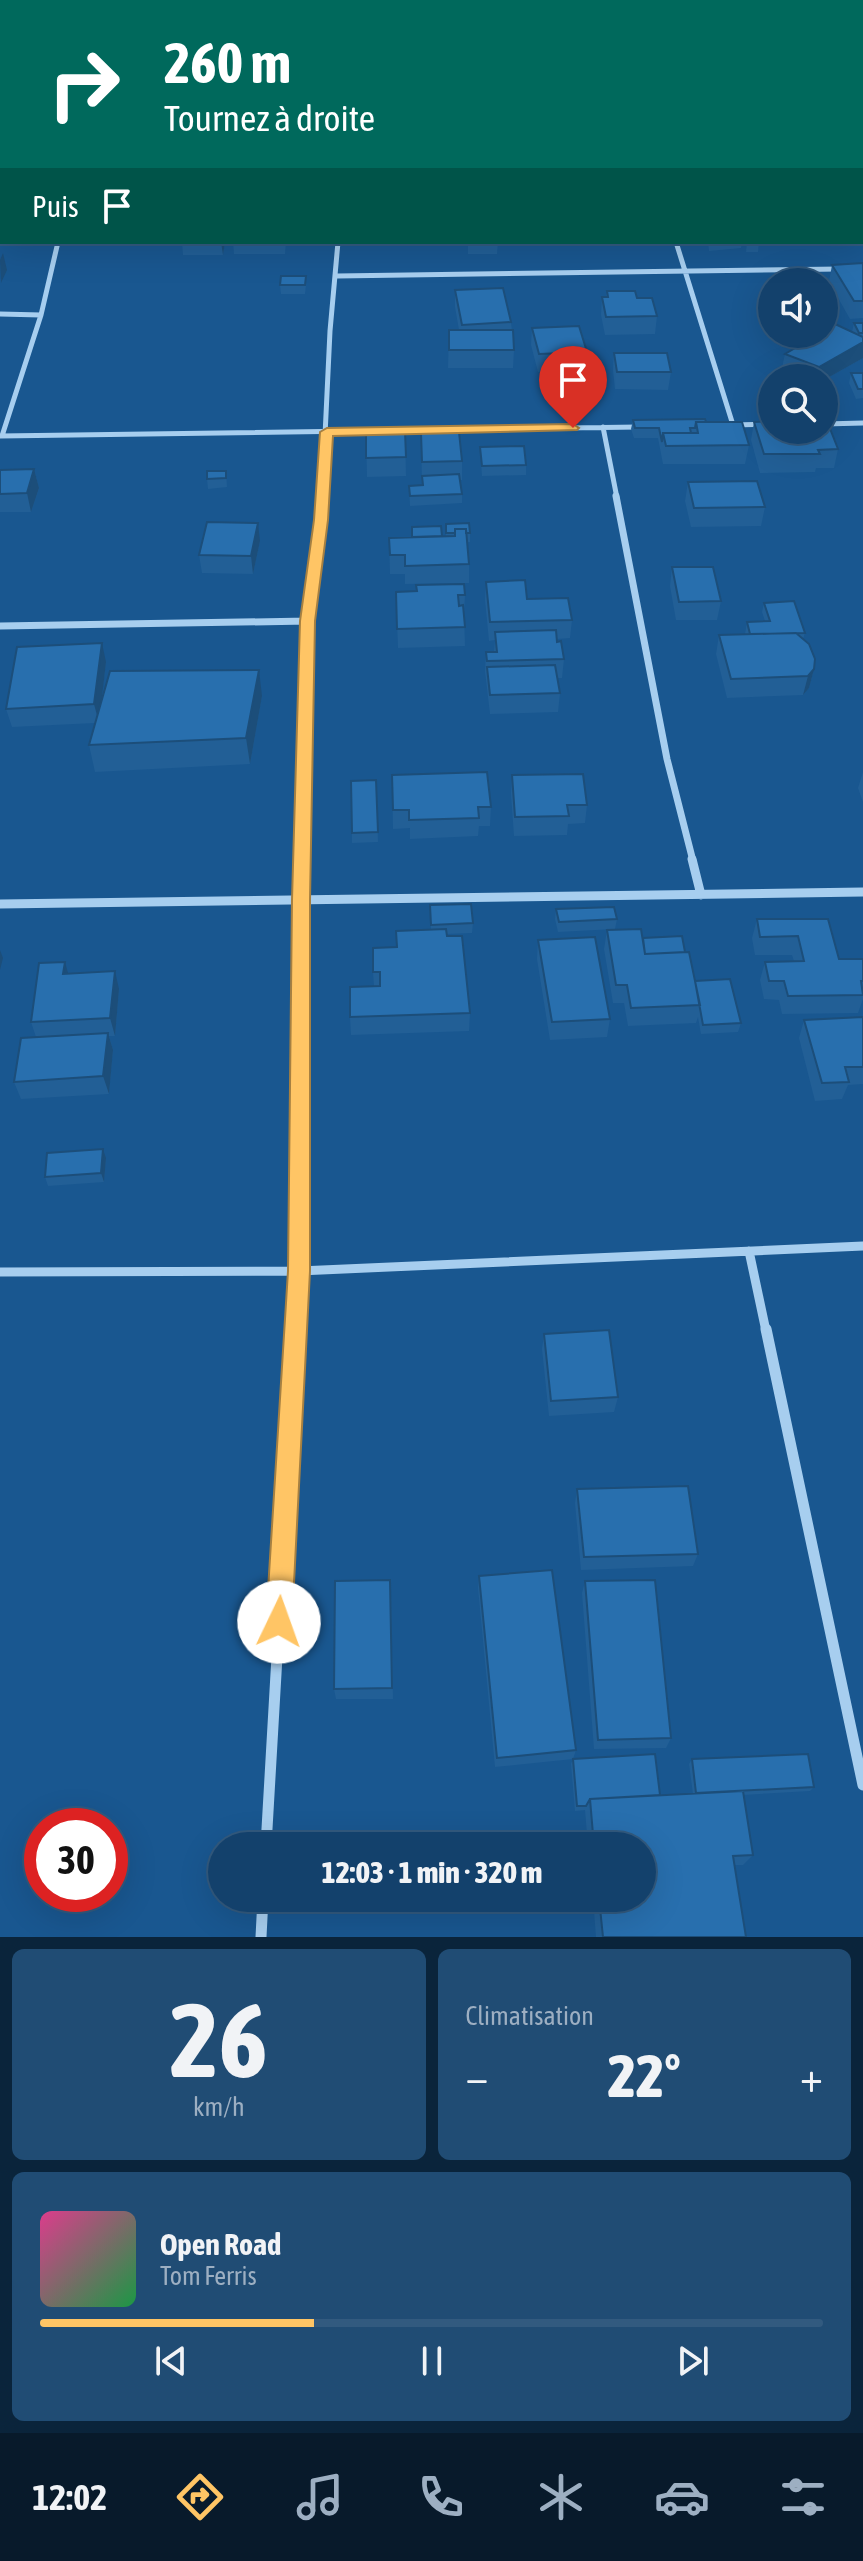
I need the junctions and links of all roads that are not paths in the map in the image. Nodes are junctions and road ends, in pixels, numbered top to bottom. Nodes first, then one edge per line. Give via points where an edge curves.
1 (58, 244) edge
2 (338, 244) edge
3 (677, 244) edge
4 (848, 268) edge
5 (685, 270) junction
6 (337, 276) junction
7 (0, 314) edge
8 (41, 315) junction
9 (863, 423) edge
10 (758, 424) edge
11 (838, 424) edge
12 (719, 425) edge
13 (733, 425) junction
14 (647, 426) edge
15 (603, 427) junction
16 (327, 432) junction
17 (1, 436) edge
18 (308, 621) junction
19 (0, 626) edge
20 (863, 892) edge
21 (701, 895) junction
22 (301, 900) junction
23 (0, 904) edge
24 (863, 1246) edge
25 (749, 1251) junction
26 (299, 1271) junction
27 (0, 1272) edge
28 (863, 1785) edge
29 (267, 1832) edge
30 (262, 1912) edge
31 (261, 1937) edge

1 - 8 street
2 - 6 street
3 - 5 street
4 - 5 street
5 - 6 street
5 - 13 street
6 - 16 street
7 - 8 street
8 - 17 street
9 - 11 street
10 - 13 street
12 - 13 street
14 - 15 street
15 - 16 street
15 - 21 street via 667,759
16 - 17 street
16 - 18 street
18 - 19 street
18 - 22 street
20 - 21 street
21 - 22 street
22 - 23 street
22 - 26 street
24 - 25 street
25 - 26 street
25 - 28 street
26 - 27 street
26 - 29 street
30 - 31 street

